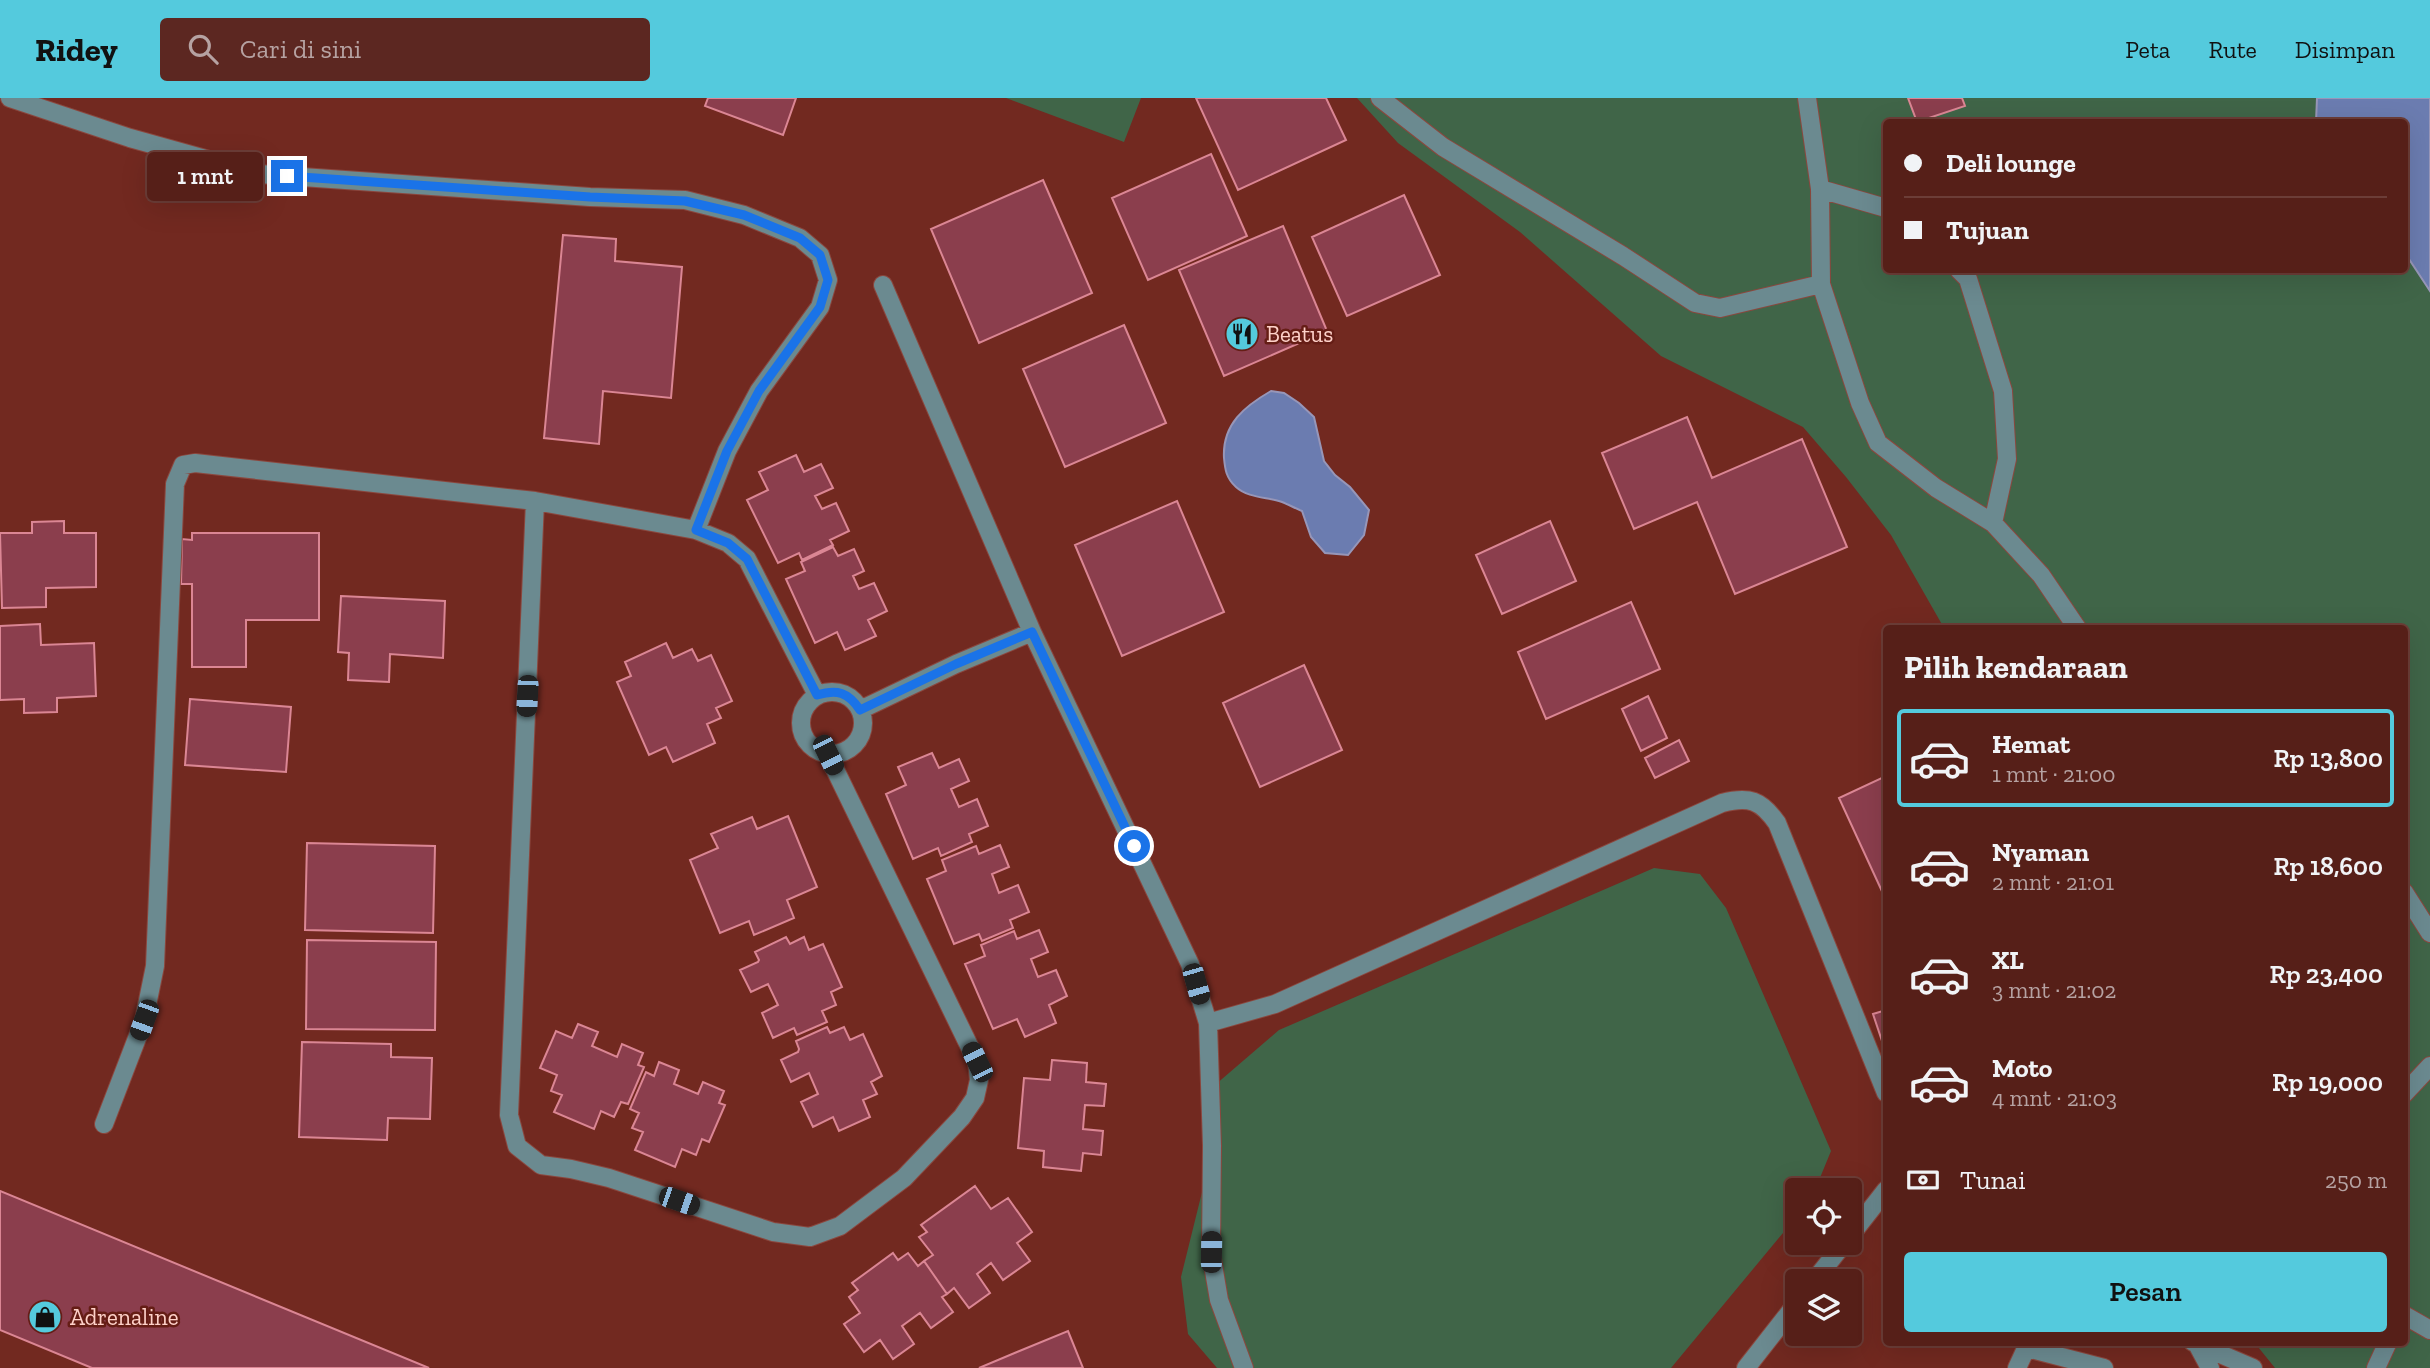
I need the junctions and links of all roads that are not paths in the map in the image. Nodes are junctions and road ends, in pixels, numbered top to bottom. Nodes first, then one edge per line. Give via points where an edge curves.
1 (10, 98) edge
2 (1380, 98) edge
3 (1807, 98) edge
4 (1820, 189) junction
5 (1883, 207) edge
6 (1962, 273) edge
7 (1821, 284) junction
8 (883, 285) dead end
9 (535, 501) junction
10 (1993, 523) junction
11 (696, 530) junction
12 (2075, 625) edge
13 (1032, 632) junction
14 (817, 695) junction
15 (860, 710) junction
16 (828, 755) junction
17 (2408, 898) edge
18 (2430, 933) edge
19 (1208, 1023) junction
20 (2430, 1066) edge
21 (1883, 1086) edge
22 (2408, 1090) edge
23 (104, 1124) dead end
24 (1883, 1194) edge
25 (1862, 1221) edge
26 (1835, 1255) edge
27 (1824, 1269) edge
28 (2408, 1317) edge
29 (1785, 1318) edge
30 (2430, 1330) edge
31 (2028, 1346) edge
32 (2031, 1346) edge
33 (2197, 1346) edge
34 (2202, 1346) edge
35 (2386, 1346) edge
36 (1244, 1368) edge
37 (1746, 1368) edge
38 (2017, 1368) edge
39 (2104, 1368) edge
40 (2210, 1368) edge
41 (2253, 1368) edge
42 (2376, 1368) edge

1 - 11 street via 259,174 685,201 744,215 800,238 820,255 828,280 820,307 759,391 727,451
2 - 7 street via 1443,147 1695,303 1720,308
3 - 4 street
4 - 5 street
4 - 7 street
6 - 10 street via 1968,279 2003,391 2007,459
7 - 10 street via 1878,443 1936,488
8 - 13 street
9 - 11 street
9 - 16 street via 509,1115 517,1146 541,1166 609,1178 773,1233 810,1237 840,1226 904,1178 962,1117 975,1098 977,1062
9 - 23 street via 183,465 174,484 155,965 144,1020
10 - 12 street via 2040,575
11 - 14 street via 728,543 747,559
13 - 15 street
13 - 19 street via 1190,964
14 - 15 street via 841,693 853,699
14 - 16 street via 801,715 800,728 809,746
15 - 16 street via 863,723 853,747
17 - 18 street
19 - 21 street via 1275,1003 1740,798 1767,808 1777,823
19 - 36 street via 1211,1252 1219,1300
20 - 22 street
24 - 25 street
26 - 27 street
28 - 30 street
29 - 37 street
31 - 38 street
32 - 39 street
33 - 40 street
34 - 41 street
35 - 42 street

